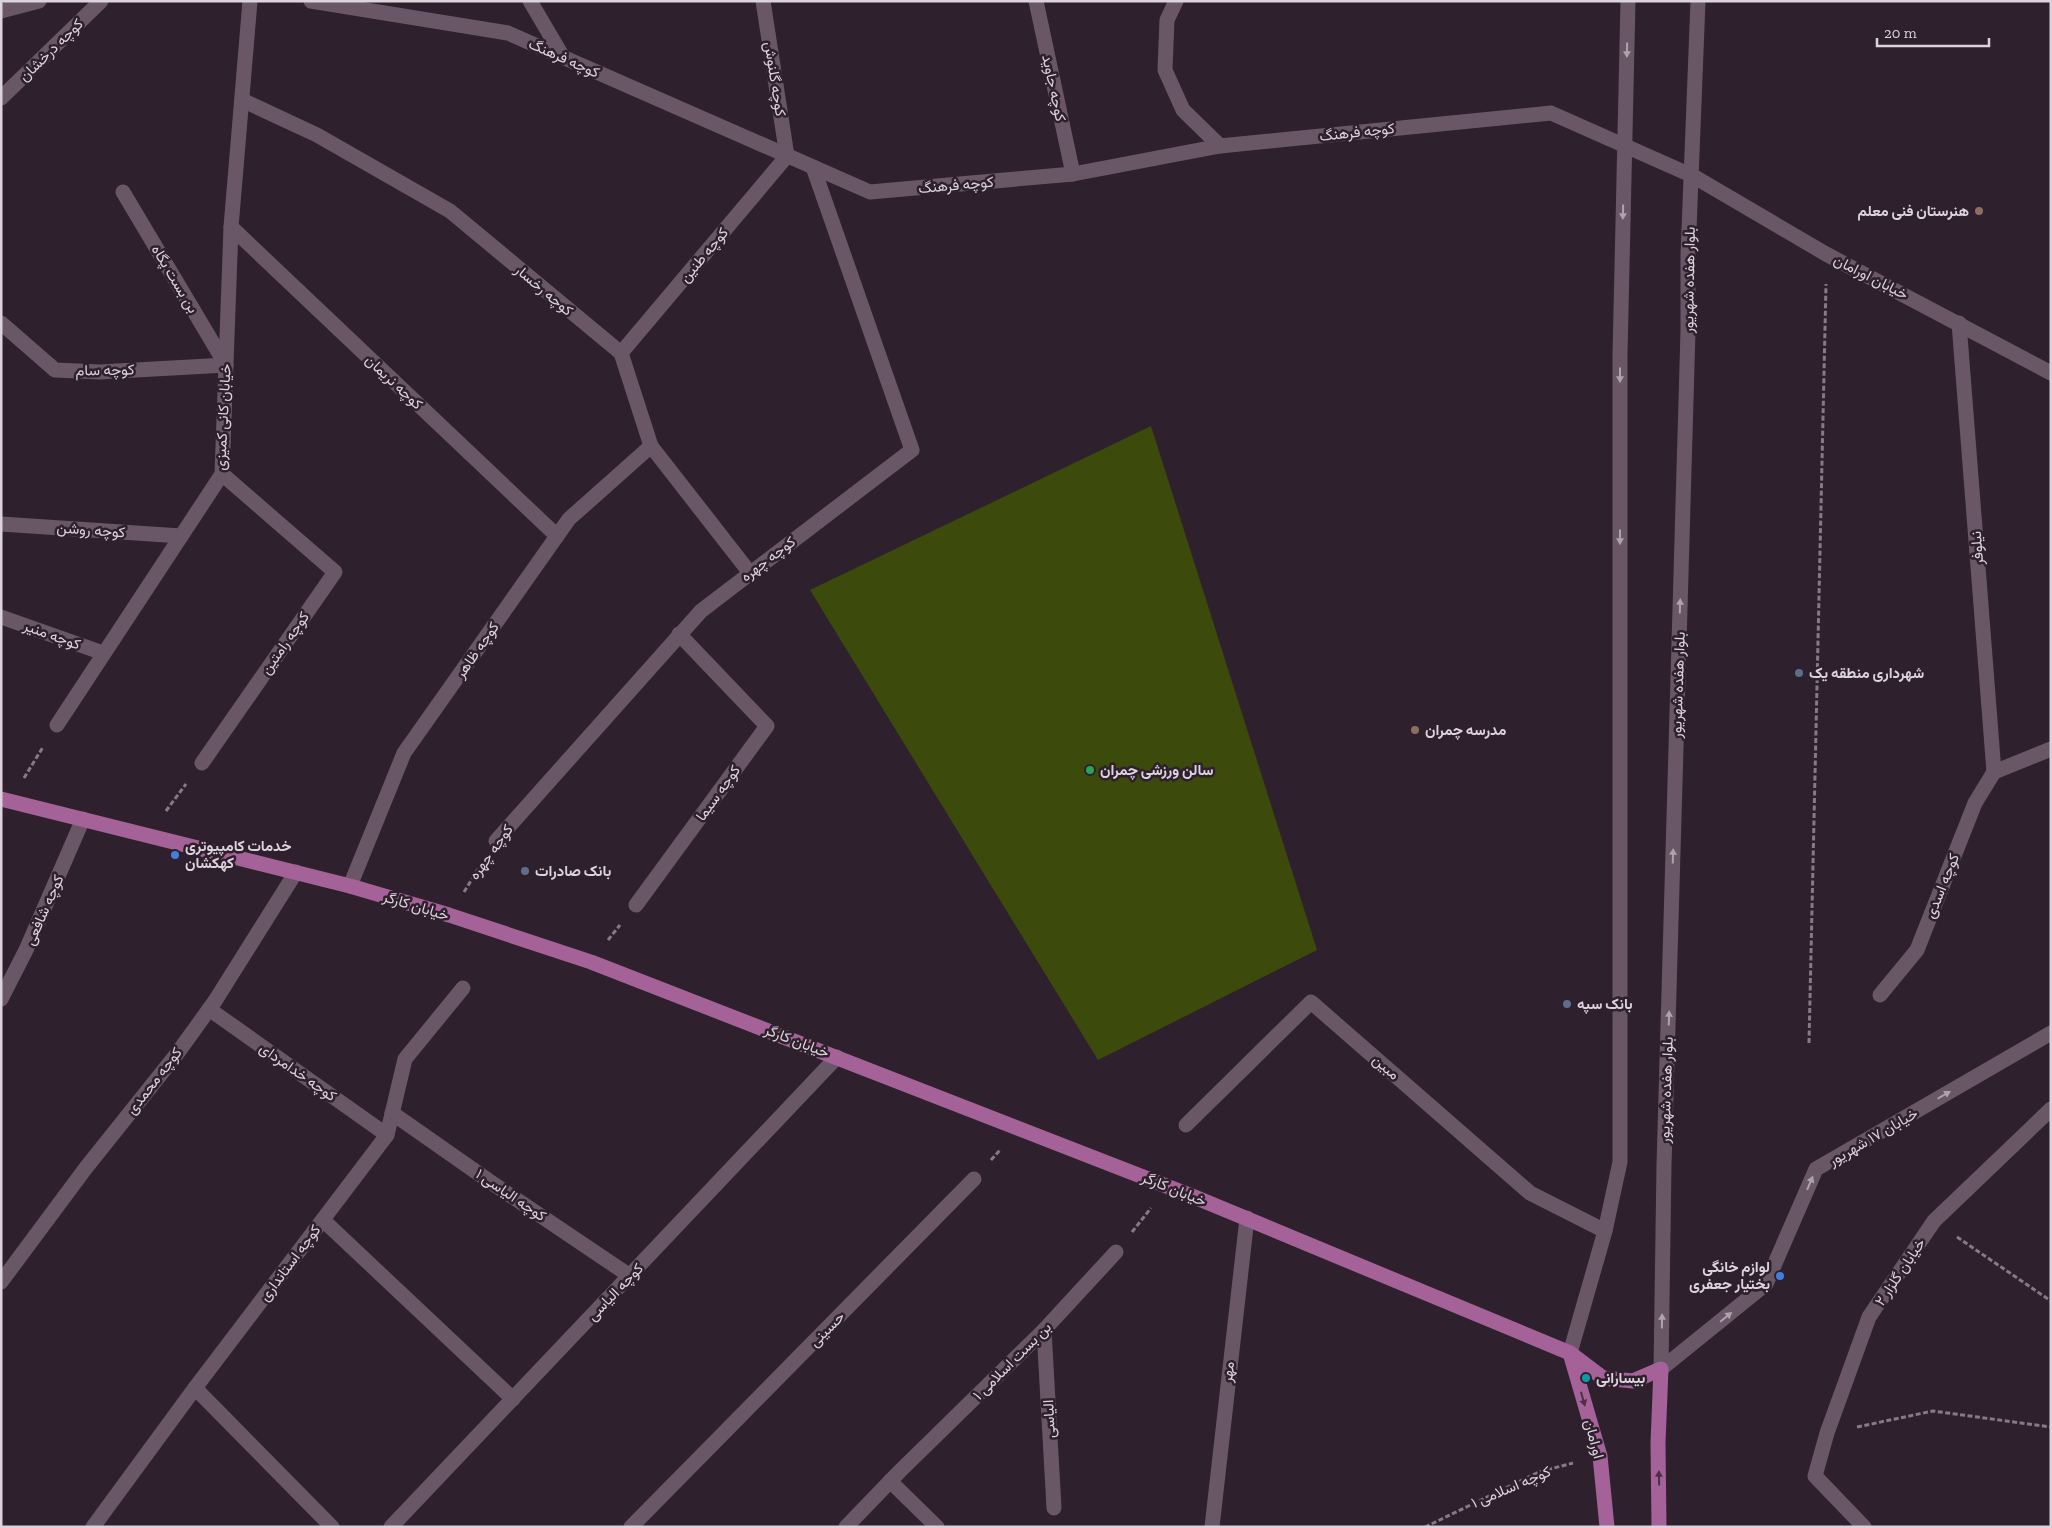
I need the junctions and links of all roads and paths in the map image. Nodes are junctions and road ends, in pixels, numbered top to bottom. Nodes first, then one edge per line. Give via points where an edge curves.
1 (39, 1) edge
2 (101, 1) edge
3 (250, 1) edge
4 (311, 1) edge
5 (530, 1) edge
6 (763, 1) edge
7 (1176, 1) edge
8 (1628, 1) edge
9 (1698, 1) edge
10 (1039, 3) edge
11 (1, 11) edge
12 (563, 57) junction
13 (1, 98) edge
14 (242, 100) junction
15 (1220, 146) junction
16 (1625, 146) junction
17 (787, 156) junction
18 (813, 167) junction
19 (1073, 174) junction
20 (1693, 176) junction
21 (123, 192) dead end
22 (231, 228) junction
23 (1826, 254) junction
24 (1, 323) edge
25 (1959, 323) junction
26 (621, 353) junction
27 (226, 366) junction
28 (2051, 373) edge
29 (651, 446) junction
30 (222, 474) junction
31 (1, 524) edge
32 (181, 536) junction
33 (557, 536) junction
34 (750, 573) junction
35 (1, 617) edge
36 (679, 634) junction
37 (103, 653) junction
38 (57, 725) joint
39 (2050, 748) edge
40 (202, 762) joint
41 (1994, 772) junction
42 (5, 800) edge
43 (83, 819) junction
44 (148, 836) junction
45 (496, 841) joint
46 (294, 876) junction
47 (350, 886) junction
48 (636, 905) joint
49 (449, 915) junction
50 (591, 962) junction
51 (463, 988) dead end
52 (1880, 995) dead end
53 (1, 999) edge
54 (209, 1009) junction
55 (2051, 1033) edge
56 (1809, 1043) dead end
57 (837, 1057) junction
58 (2051, 1109) edge
59 (392, 1113) junction
60 (1186, 1125) dead end
61 (1020, 1128) junction
62 (387, 1135) junction
63 (974, 1179) joint
64 (1169, 1186) junction
65 (1247, 1218) junction
66 (322, 1220) junction
67 (1934, 1221) junction
68 (1605, 1231) junction
69 (1116, 1252) joint
70 (630, 1276) junction
71 (1, 1282) edge
72 (2051, 1301) edge
73 (1044, 1330) junction
74 (1570, 1353) junction
75 (1661, 1370) junction
76 (195, 1388) junction
77 (513, 1399) junction
78 (2051, 1427) edge
79 (1827, 1434) junction
80 (1600, 1456) junction
81 (890, 1481) junction
82 (1054, 1508) dead end
83 (92, 1527) edge
84 (332, 1527) edge
85 (391, 1527) edge
86 (631, 1527) edge
87 (846, 1527) edge
88 (937, 1527) edge
89 (1212, 1527) edge
90 (1425, 1527) edge
91 (1607, 1527) edge
92 (1659, 1527) edge
93 (1864, 1527) edge

1 - 11 street
2 - 13 street, کوچه درخشان
3 - 14 street, خیابان کانی کمیزی
4 - 12 street, کوچه فرهنگ via 508,33
5 - 12 street
6 - 17 street, کوچه گلنوش
7 - 15 street via 1167,20 1165,70 1183,110
8 -> 16 street
9 - 20 street, بلوار هفده شهریور
10 - 19 street, کوچه جاوید
12 - 17 street, کوچه فرهنگ
14 - 22 street, خیابان کانی کمیزی
14 - 26 street, کوچه رخسار via 317,135 450,211
15 - 16 street, کوچه فرهنگ via 1551,112
15 - 19 street, کوچه فرهنگ
16 - 20 street, کوچه فرهنگ
16 -> 68 street via 1620,355 1620,1162
17 - 18 street, کوچه فرهنگ
17 - 26 street, کوچه طنین
18 - 19 street, کوچه فرهنگ via 870,192
18 - 34 street, کوچه چهره via 912,450
20 - 23 street, خیابان اورامان
75 -> 20 street, بلوار هفده شهریور via 1688,255
21 - 27 street, بن بست پگاه
22 - 27 street, خیابان کانی کمیزی
22 - 33 street, کوچه نریمان
23 - 25 street, خیابان اورامان
23 - 56 path
24 - 27 street, کوچه سام via 55,370 100,372
25 - 28 street, خیابان اورامان
25 - 41 street, نیلوفر
26 - 29 street
27 - 30 street, خیابان کانی کمیزی
29 - 33 street, کوچه ظاهر via 569,519
29 - 34 street
30 - 32 street, خیابان کانی کمیزی
30 - 40 street, کوچه رامتین via 335,572
31 - 32 street, کوچه روشن
32 - 37 street, خیابان کانی کمیزی
33 - 47 street, کوچه ظاهر via 404,753
34 - 36 street, کوچه چهره via 701,611
35 - 37 street, کوچه منیر
36 - 45 street, کوچه چهره
36 - 48 street, کوچه سیما via 767,726
37 - 38 street, خیابان کانی کمیزی
38 - 42 path
39 - 41 street
40 - 44 path
41 - 52 street, کوچه اسدی via 1975,803 1917,950
42 - 43 main road, خیابان کارگر
43 - 44 main road, خیابان کارگر
43 - 53 street, کوچه شافعی
44 - 46 main road, خیابان کارگر
45 - 49 path, کوچه چهره
46 - 47 main road, خیابان کارگر
46 - 54 street, کوچه محمدی
47 - 49 main road, خیابان کارگر
48 - 50 path
49 - 50 main road, خیابان کارگر
50 - 57 main road, خیابان کارگر
51 - 59 street, کوچه استانداری via 405,1060
54 - 62 street, کوچه خدامردای
54 - 71 street, کوچه محمدی
75 -> 55 street, خیابان ۱۷ شهریور via 1766,1284 1816,1169
57 - 61 main road, خیابان کارگر
57 - 70 street, کوچه الیاسی
58 - 67 street, خیابان گلزار ۲
59 - 62 street, کوچه استانداری
59 - 70 street, کوچه الیاسی ۱
60 - 68 street, مبین via 1310,1002 1530,1193
61 - 63 path
61 - 64 main road, خیابان کارگر
62 - 66 street, کوچه استانداری
63 - 86 street, حسینی
64 - 65 main road, خیابان کارگر
64 - 69 path
65 - 74 main road, خیابان کارگر
65 - 89 street, مهر
66 - 76 street, کوچه استانداری
66 - 77 street
67 - 72 path
67 - 79 street, خیابان گلزار ۲ via 1869,1317
68 - 74 street
69 - 73 street, بن بست اسلامی ۱
70 - 77 street, کوچه الیاسی
73 - 81 street, بن بست اسلامی ۱
73 - 82 street, الیاسی
74 - 75 main road, خیابان کارگر via 1603,1378 1633,1381
74 -> 80 main road, اورامان
92 -> 75 main road
76 - 83 street, کوچه استانداری
76 - 84 street
77 - 85 street, کوچه الیاسی
78 - 79 path via 1934,1411
79 - 93 street, خیابان گلزار ۲ via 1815,1476
80 - 90 path, کوچه اسلامی ۱ via 1539,1472
80 - 91 main road, اورامان
81 - 87 street, بن بست اسلامی ۱
81 - 88 street

